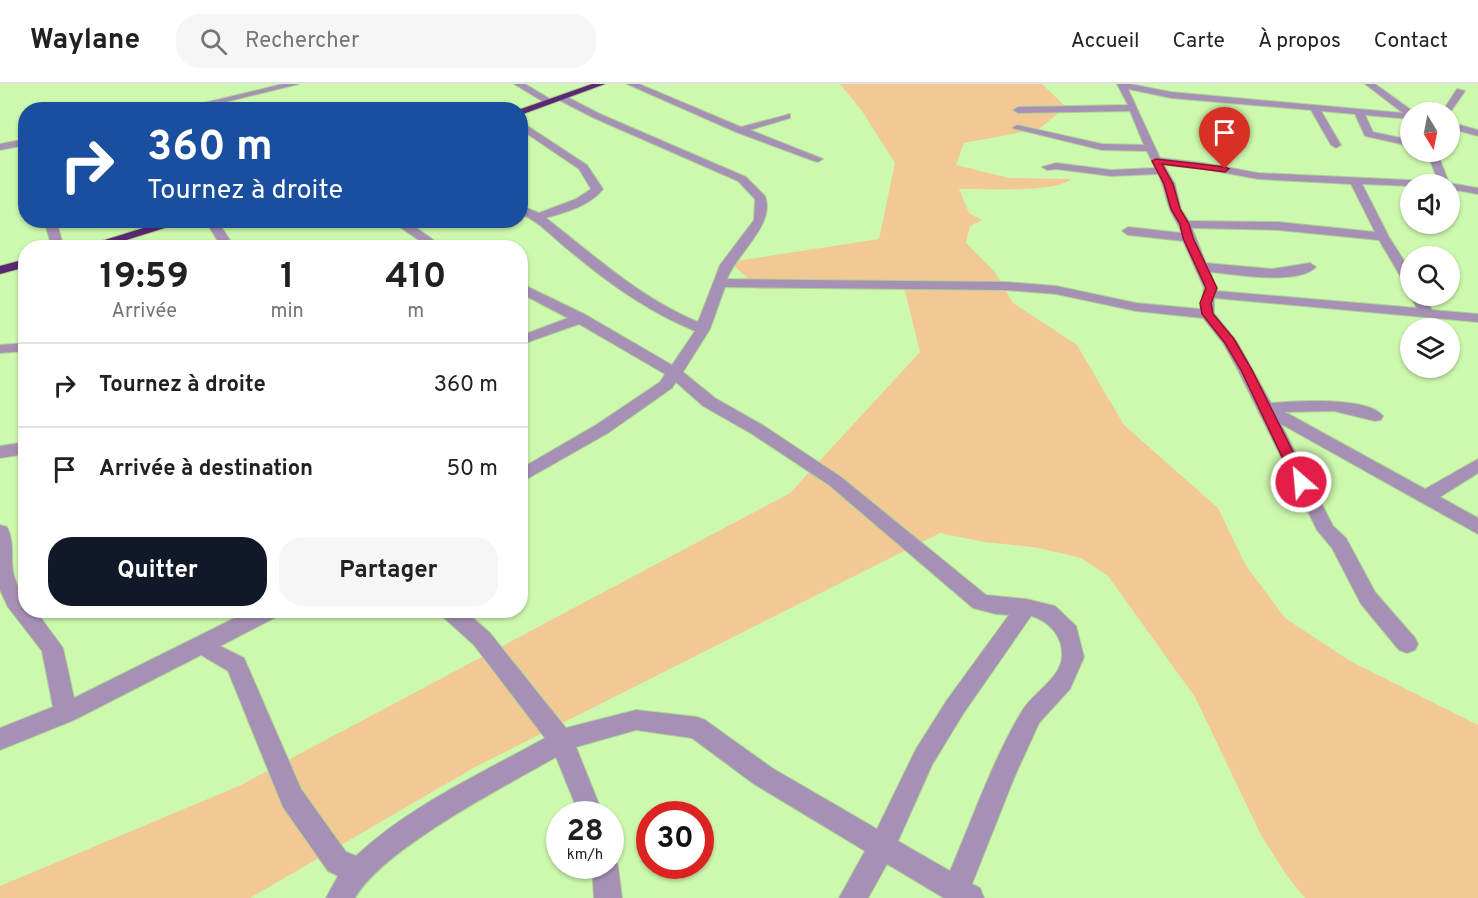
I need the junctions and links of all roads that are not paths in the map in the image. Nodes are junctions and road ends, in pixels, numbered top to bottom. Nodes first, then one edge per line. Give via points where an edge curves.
1 (295, 84) edge
2 (518, 84) edge
3 (601, 84) edge
4 (631, 84) edge
5 (1121, 84) edge
6 (1369, 84) edge
7 (1460, 91) dead end
8 (556, 100) junction
9 (214, 102) edge
10 (1453, 102) edge
11 (1314, 107) junction
12 (1400, 107) edge
13 (1134, 108) junction
14 (528, 109) edge
15 (1018, 110) dead end
16 (1359, 112) junction
17 (1400, 114) edge
18 (788, 117) dead end
19 (1460, 128) edge
20 (528, 129) edge
21 (1017, 129) dead end
22 (740, 130) junction
23 (1478, 133) edge
24 (1400, 141) edge
25 (18, 144) edge
26 (1336, 145) dead end
27 (0, 147) edge
28 (1151, 148) junction
29 (818, 159) dead end
30 (1158, 166) junction
31 (1047, 167) dead end
32 (1354, 179) junction
33 (1400, 182) edge
34 (1460, 188) edge
35 (1478, 191) edge
36 (528, 212) edge
37 (539, 217) junction
38 (1185, 224) junction
39 (156, 228) edge
40 (408, 228) edge
41 (1128, 231) dead end
42 (1383, 237) junction
43 (1188, 238) junction
44 (113, 240) edge
45 (427, 240) edge
46 (18, 265) edge
47 (1400, 265) edge
48 (1203, 267) junction
49 (1310, 267) dead end
50 (0, 270) edge
51 (718, 284) junction
52 (528, 291) edge
53 (1210, 294) junction
54 (1423, 306) edge
55 (1207, 314) junction
56 (1427, 314) junction
57 (581, 318) junction
58 (1476, 320) edge
59 (703, 329) junction
60 (528, 338) edge
61 (18, 348) edge
62 (0, 349) edge
63 (676, 374) junction
64 (1267, 409) junction
65 (1375, 416) dead end
66 (18, 449) edge
67 (0, 452) edge
68 (1478, 465) edge
69 (528, 473) edge
70 (1425, 498) junction
71 (1478, 527) edge
72 (0, 532) edge
73 (1, 555) edge
74 (18, 605) edge
75 (1026, 607) junction
76 (28, 618) edge
77 (255, 618) edge
78 (457, 618) edge
79 (208, 642) junction
80 (1407, 644) dead end
81 (66, 713) junction
82 (0, 739) edge
83 (562, 741) junction
84 (586, 801) edge
85 (883, 845) junction
86 (357, 870) junction
87 (606, 879) edge
88 (963, 893) edge
89 (340, 898) edge
90 (608, 898) edge
91 (853, 898) edge

1 - 9 street
2 - 8 street
3 - 8 highway
4 - 22 street
5 - 11 street via 1171,95
5 - 13 street
6 - 12 street
7 - 10 street
8 - 14 highway
8 - 51 street via 742,179 761,198 760,220 726,265
11 - 16 street
11 - 26 street
13 - 15 street
13 - 28 street
16 - 17 street
16 - 24 street via 1369,134
18 - 22 street
19 - 23 street
20 - 37 street via 583,167 597,189 578,202
21 - 28 street via 1102,147
22 - 29 street
25 - 27 street
28 - 30 street
30 - 31 street via 1111,173
30 - 32 street via 1204,166 1258,180
30 - 38 street
32 - 33 street
32 - 42 street
34 - 35 street
36 - 37 street
37 - 59 street via 578,252 674,319
38 - 42 street via 1278,226
38 - 43 street
39 - 44 highway
40 - 45 street
41 - 43 street
42 - 47 street
43 - 48 street
46 - 50 highway
48 - 49 street via 1267,272
48 - 53 street
51 - 55 street via 948,284 1048,289 1140,307
51 - 59 street
52 - 57 street
53 - 55 street
53 - 56 street
54 - 56 street
55 - 64 street via 1230,342
56 - 58 street
57 - 60 street
57 - 63 street
59 - 63 street
61 - 62 street
63 - 69 street via 651,397
63 - 75 street via 708,402 835,481 980,602
64 - 65 street via 1324,403
64 - 70 street
64 - 80 street via 1326,530 1339,543 1368,598
66 - 67 street
68 - 70 street
70 - 71 street
72 - 73 street
73 - 74 street via 4,577
75 - 85 street via 924,757
75 - 88 street via 1048,612 1069,632 1073,657 1062,682 1031,716 1003,774
76 - 81 street via 52,648
77 - 79 street
78 - 83 street via 482,639
79 - 81 street
79 - 86 street via 208,650 236,664 292,798 337,862
81 - 82 street
83 - 84 street
83 - 85 street via 636,720 697,728 763,776
83 - 86 street via 393,840
85 - 88 street
85 - 91 street
86 - 89 street
87 - 90 street

